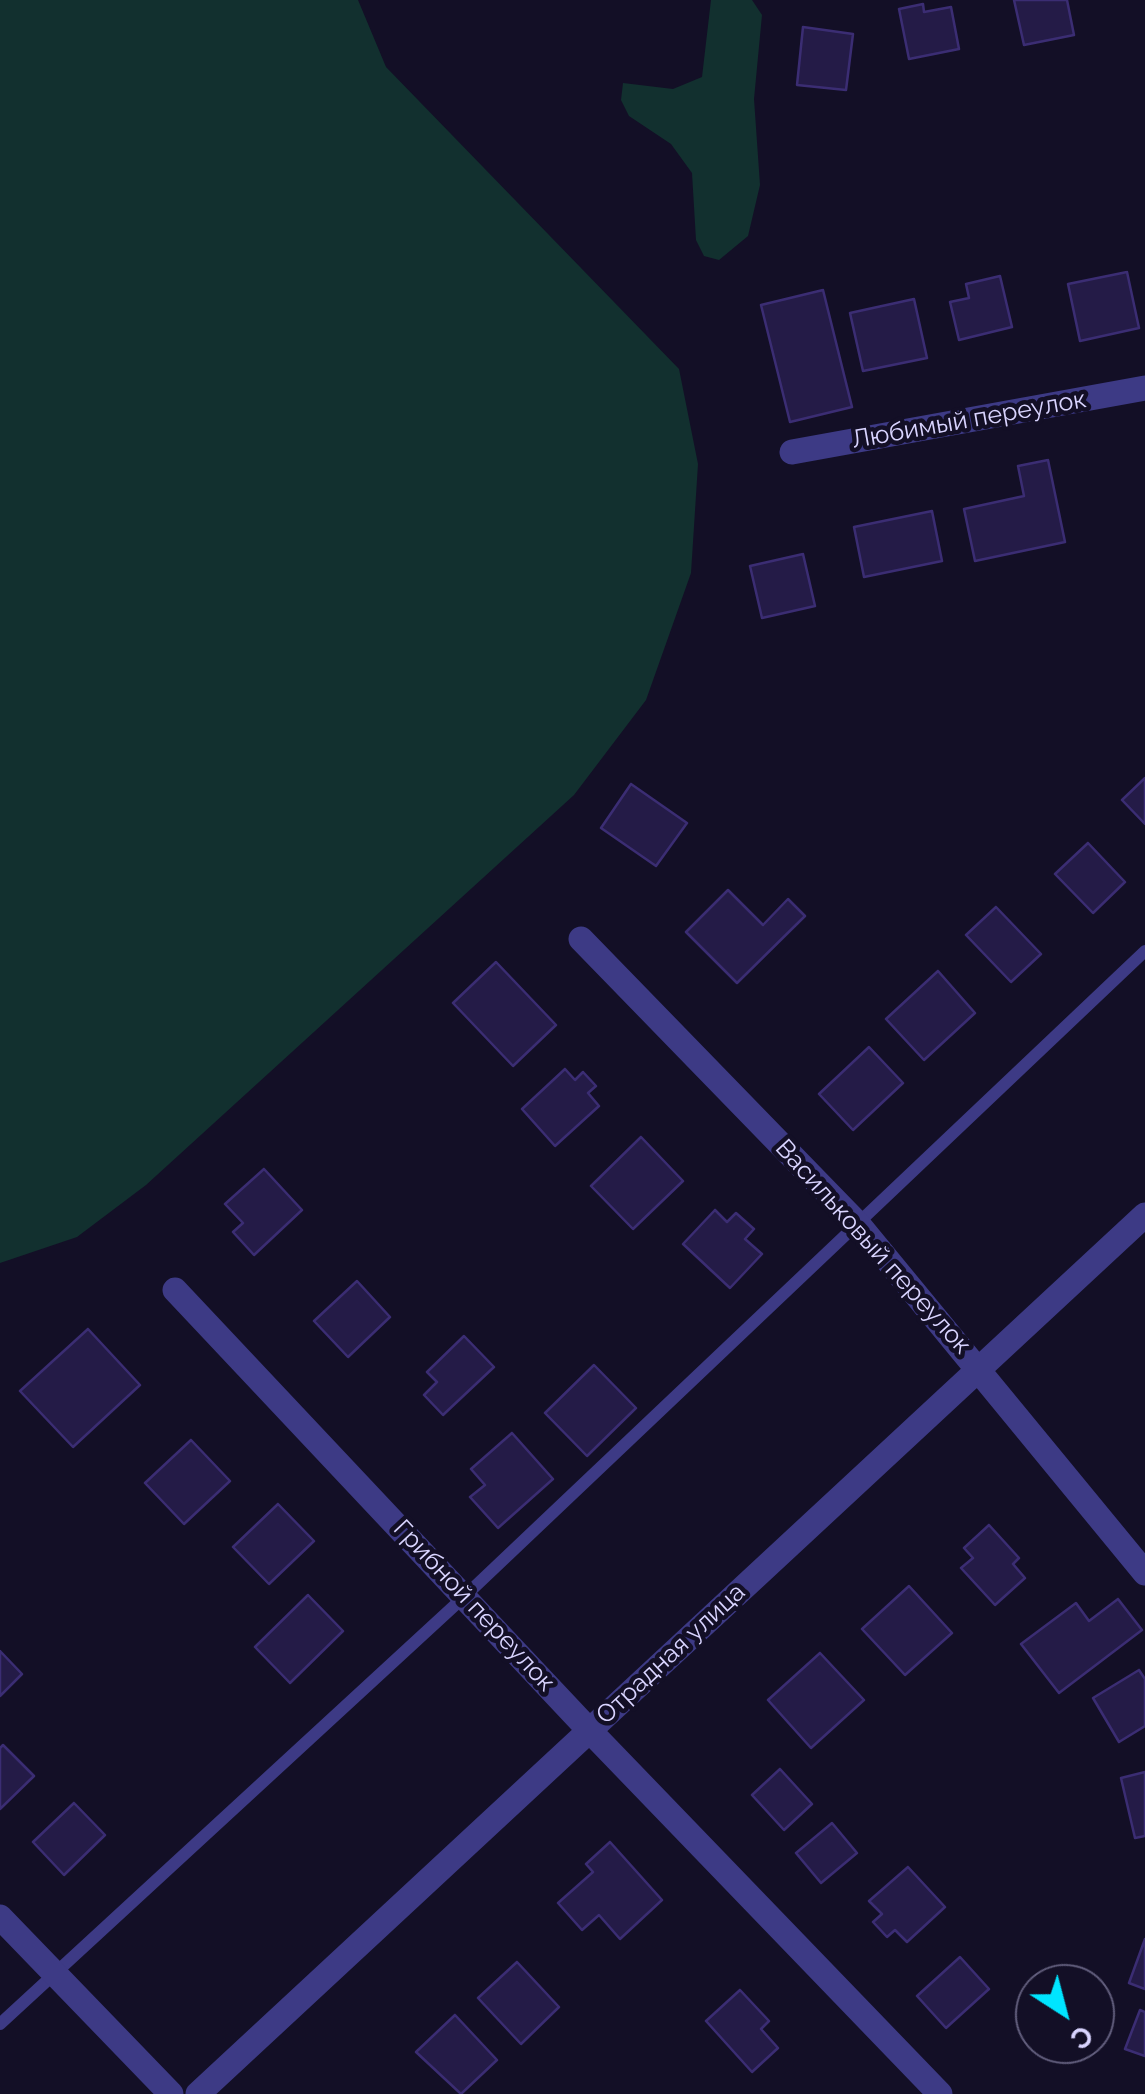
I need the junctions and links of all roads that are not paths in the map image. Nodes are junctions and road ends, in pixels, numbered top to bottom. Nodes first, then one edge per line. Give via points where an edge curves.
1 (1145, 388) edge
2 (792, 452) dead end
3 (581, 938) dead end
4 (1145, 951) edge
5 (1145, 1215) edge
6 (858, 1224) junction
7 (175, 1290) dead end
8 (980, 1366) junction
9 (1145, 1572) edge
10 (466, 1595) junction
11 (589, 1730) junction
12 (0, 1916) edge
13 (54, 1974) junction
14 (0, 2024) edge
15 (171, 2094) edge
16 (198, 2094) edge
17 (940, 2094) edge

1 - 2 street, Любимый переулок
3 - 6 street, Васильковый переулок
4 - 6 lane
5 - 8 street, Отрадная улица
6 - 8 street, Васильковый переулок
6 - 10 lane
7 - 10 street, Грибной переулок
8 - 9 street, Васильковый переулок
8 - 11 street, Отрадная улица
10 - 11 street, Грибной переулок
10 - 13 lane
11 - 16 street, Отрадная улица
11 - 17 street, Грибной переулок
12 - 13 street
13 - 14 lane
13 - 15 street

